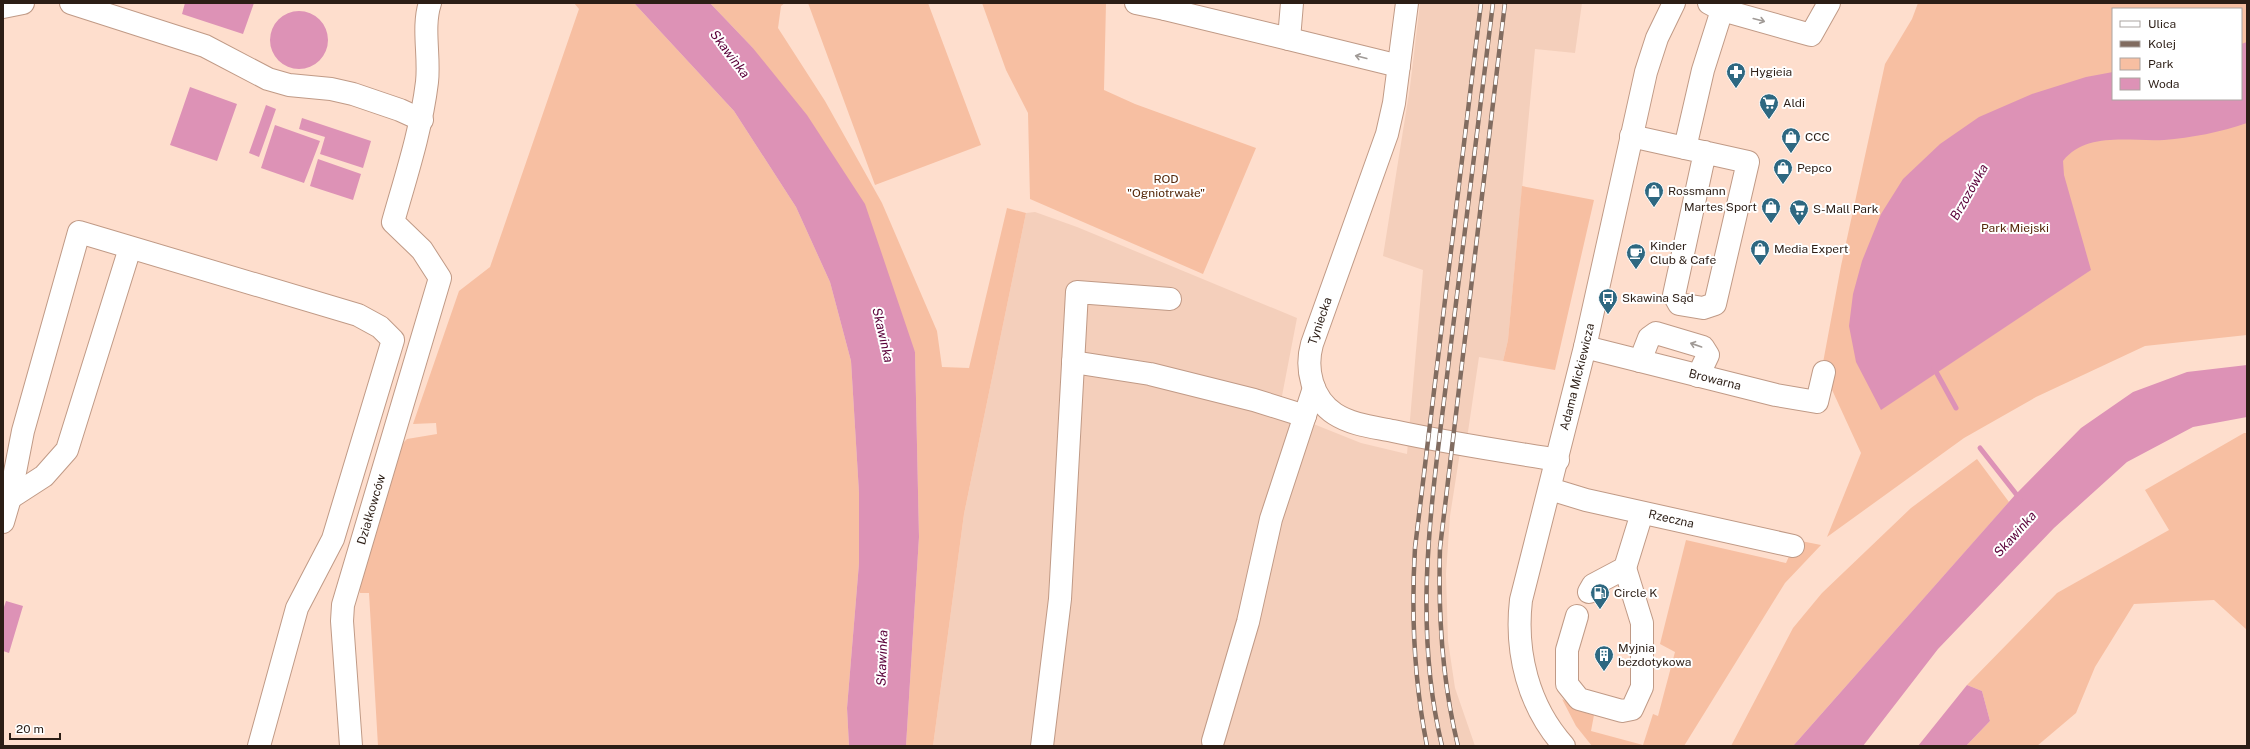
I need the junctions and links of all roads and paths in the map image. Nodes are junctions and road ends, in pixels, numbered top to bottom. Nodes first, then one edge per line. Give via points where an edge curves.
1 (23, 3) edge
2 (71, 3) edge
3 (430, 3) edge
4 (1136, 3) edge
5 (1292, 3) edge
6 (1407, 3) edge
7 (1674, 3) edge
8 (1829, 3) edge
9 (1718, 5) edge
10 (1166, 6) edge
11 (3, 7) edge
12 (1288, 39) junction
13 (1399, 66) junction
14 (422, 120) junction
15 (1631, 136) junction
16 (1695, 150) junction
17 (130, 248) junction
18 (1170, 299) dead end
19 (1585, 347) junction
20 (1640, 361) junction
21 (1073, 362) junction
22 (1824, 372) dead end
23 (1698, 376) junction
24 (1314, 388) junction
25 (1305, 416) junction
26 (1558, 460) junction
27 (1550, 489) junction
28 (10, 498) junction
29 (1642, 513) junction
30 (3, 522) edge
31 (1793, 546) dead end
32 (1625, 568) junction
33 (1589, 592) dead end
34 (1577, 616) dead end
35 (1213, 741) dead end
36 (1561, 745) edge
37 (259, 746) edge
38 (351, 746) edge
39 (1042, 746) edge

1 - 11 street
2 - 14 street via 204,46 268,79 289,85 353,94
3 - 14 street via 426,26 428,80
4 - 10 street
5 - 12 street
6 - 13 street, Tyniecka
7 - 15 street, Adama Mickiewicza via 1651,54
9 -> 8 street via 1811,35
9 - 16 street via 1703,70
10 - 12 street
13 -> 12 street
13 - 24 street, Tyniecka via 1391,118 1383,147 1312,344 1309,367
14 - 38 street, Działkowców via 393,222 422,250 440,278 343,605
15 - 16 street
15 - 19 street, Adama Mickiewicza
16 - 16 street via 1748,162 1715,304 1703,308 1679,304 1674,294
17 - 28 street via 67,450 44,476
17 - 28 street via 79,232 23,431
17 - 37 street via 358,315 380,327 393,340 333,539 298,608
18 - 21 street via 1077,292
19 - 20 street, Browarna
19 - 26 street, Adama Mickiewicza
20 - 23 street, Browarna
23 -> 20 street via 1708,355 1702,348 1656,333 1649,338
21 - 25 street via 1150,374 1254,400
21 - 39 street via 1060,599
22 - 23 street, Browarna via 1817,402
24 - 25 street
24 - 26 street, Tyniecka via 1334,414 1359,424
25 - 35 street via 1271,519 1248,622
26 - 27 street, Adama Mickiewicza
27 - 29 street, Rzeczna via 1576,498
27 - 36 street, Adama Mickiewicza via 1523,591 1519,636 1522,660 1532,694
28 - 30 street
29 - 31 street, Rzeczna
29 - 32 street
32 - 33 street via 1592,585
32 - 34 street via 1642,623 1642,687 1632,709 1622,711 1579,699 1567,684 1567,650

